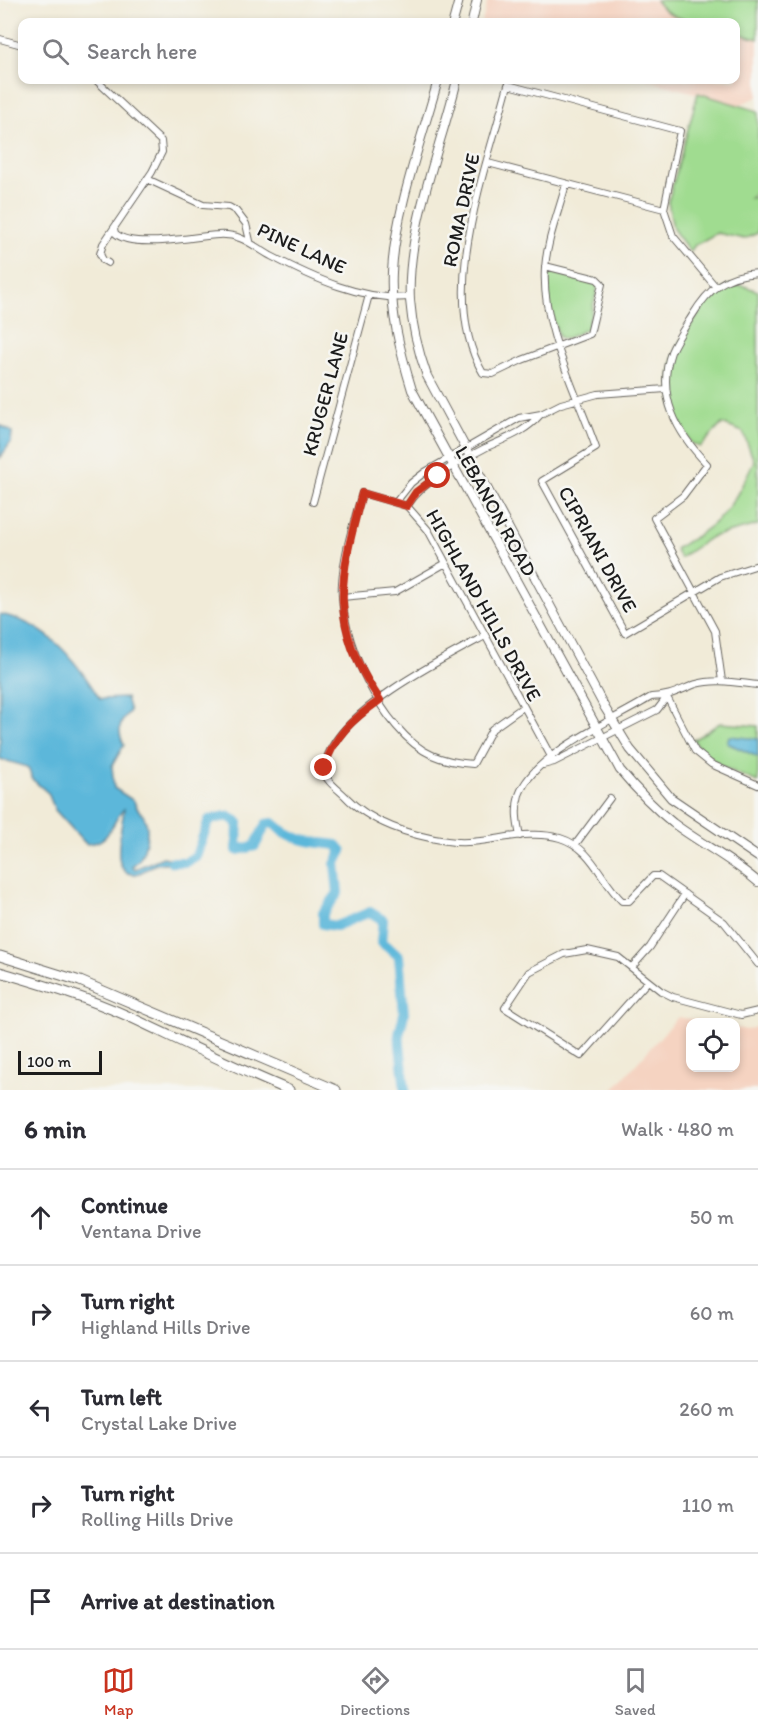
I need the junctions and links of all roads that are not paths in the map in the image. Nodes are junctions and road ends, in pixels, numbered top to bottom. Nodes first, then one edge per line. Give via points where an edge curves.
1 (459, 0) edge
2 (477, 0) edge
3 (454, 18) edge
4 (473, 18) edge
5 (0, 39) edge
6 (18, 44) edge
7 (100, 84) edge
8 (437, 84) edge
9 (456, 84) edge
10 (488, 163) junction
11 (147, 179) junction
12 (566, 184) junction
13 (664, 209) junction
14 (114, 229) junction
15 (250, 241) junction
16 (108, 262) dead end
17 (545, 266) junction
18 (758, 273) edge
19 (714, 286) junction
20 (369, 295) junction
21 (410, 297) junction
22 (392, 299) junction
23 (558, 346) junction
24 (666, 389) junction
25 (579, 398) junction
26 (541, 414) junction
27 (464, 448) junction
28 (448, 458) junction
29 (469, 458) junction
30 (453, 468) junction
31 (313, 502) dead end
32 (396, 502) junction
33 (407, 506) junction
34 (446, 563) junction
35 (758, 565) edge
36 (695, 592) junction
37 (342, 597) junction
38 (485, 636) junction
39 (722, 681) junction
40 (758, 685) edge
41 (667, 697) junction
42 (380, 700) junction
43 (523, 707) junction
44 (613, 721) junction
45 (596, 730) junction
46 (618, 730) junction
47 (601, 738) junction
48 (549, 756) junction
49 (554, 762) junction
50 (543, 765) junction
51 (758, 784) edge
52 (610, 798) dead end
53 (520, 836) junction
54 (575, 845) junction
55 (758, 857) edge
56 (758, 882) edge
57 (685, 894) junction
58 (0, 956) edge
59 (17, 961) junction
60 (758, 964) edge
61 (632, 967) junction
62 (0, 972) edge
63 (13, 976) junction
64 (648, 981) junction
65 (758, 1011) edge
66 (244, 1050) junction
67 (236, 1068) junction
68 (289, 1090) edge
69 (336, 1090) edge

1 - 3 main road
2 - 4 main road
5 - 6 street
7 - 11 street via 161,141 162,152
8 - 22 main road, LEBANON ROAD via 396,240
9 - 21 main road, LEBANON ROAD via 414,248
10 - 12 street
10 - 13 street, ROMA DRIVE via 508,85 680,131
10 - 23 street, ROMA DRIVE via 467,242 463,279 474,355 487,374
11 - 14 street
11 - 15 street via 202,205 236,211 246,224
12 - 13 street
12 - 17 street
13 - 19 street via 673,236
14 - 15 street, PINE LANE via 119,237 131,241 221,234
14 - 16 street via 100,252
15 - 20 street, PINE LANE via 293,266
17 - 23 street via 547,310
17 - 23 street via 597,279 602,284 590,334
18 - 19 street via 740,274
19 - 24 street via 672,350
20 - 22 street, PINE LANE
20 - 31 street, KRUGER LANE
21 - 22 street, PINE LANE
21 - 27 main road, LEBANON ROAD via 413,328 427,376
22 - 28 main road, LEBANON ROAD via 400,351 412,390
23 - 25 street
24 - 25 street
24 - 36 street via 680,433 707,464 684,496 654,518
25 - 26 street
25 - 36 street, CIPRIANI DRIVE via 596,447 542,481 625,633
26 - 27 street via 519,418
26 - 29 street via 512,438
27 - 28 street
27 - 29 main road, LEBANON ROAD
28 - 30 main road, LEBANON ROAD
28 - 32 street via 411,483
29 - 30 street
29 - 44 main road, LEBANON ROAD
30 - 33 street via 429,480
30 - 45 main road, LEBANON ROAD
32 - 33 street, HIGHLAND HILLS DRIVE
32 - 37 street, HIGHLAND HILLS DRIVE via 362,493 344,560
33 - 34 street, HIGHLAND HILLS DRIVE via 428,530
34 - 37 street via 395,592
34 - 38 street, HIGHLAND HILLS DRIVE
35 - 36 street via 720,578
36 - 39 street via 715,631
37 - 42 street via 351,646 361,672
38 - 42 street via 422,670
38 - 43 street, HIGHLAND HILLS DRIVE
39 - 40 street
39 - 41 street via 698,684
41 - 44 street via 651,698
41 - 46 street via 657,711
41 - 51 street via 695,751 711,764
42 - 43 street via 414,744 431,755 472,764 492,729
42 - 53 street via 351,720 338,736 324,772 348,799 369,815 406,832 463,843
43 - 48 street, HIGHLAND HILLS DRIVE
44 - 45 street
44 - 46 main road, LEBANON ROAD
45 - 47 main road, LEBANON ROAD
45 - 48 street
46 - 47 street
46 - 55 main road, LEBANON ROAD via 643,767 671,798
47 - 49 street
47 - 56 main road, LEBANON ROAD via 620,770 643,796
48 - 49 street, HIGHLAND HILLS DRIVE
48 - 50 street
49 - 50 street
50 - 53 street via 526,781 519,797 516,814
52 - 54 street
53 - 54 street via 543,835
54 - 57 street via 589,855 620,900 626,902 656,875
57 - 60 street via 724,922
57 - 61 street
58 - 59 main road
59 - 63 main road
59 - 66 main road via 80,981
61 - 64 street
61 - 64 street via 598,950 564,954 529,972 505,1005 507,1011 581,1056
62 - 63 main road
63 - 67 main road via 129,1017
64 - 65 street via 673,997 719,1010 741,1015
66 - 67 main road
66 - 69 main road
67 - 68 main road

